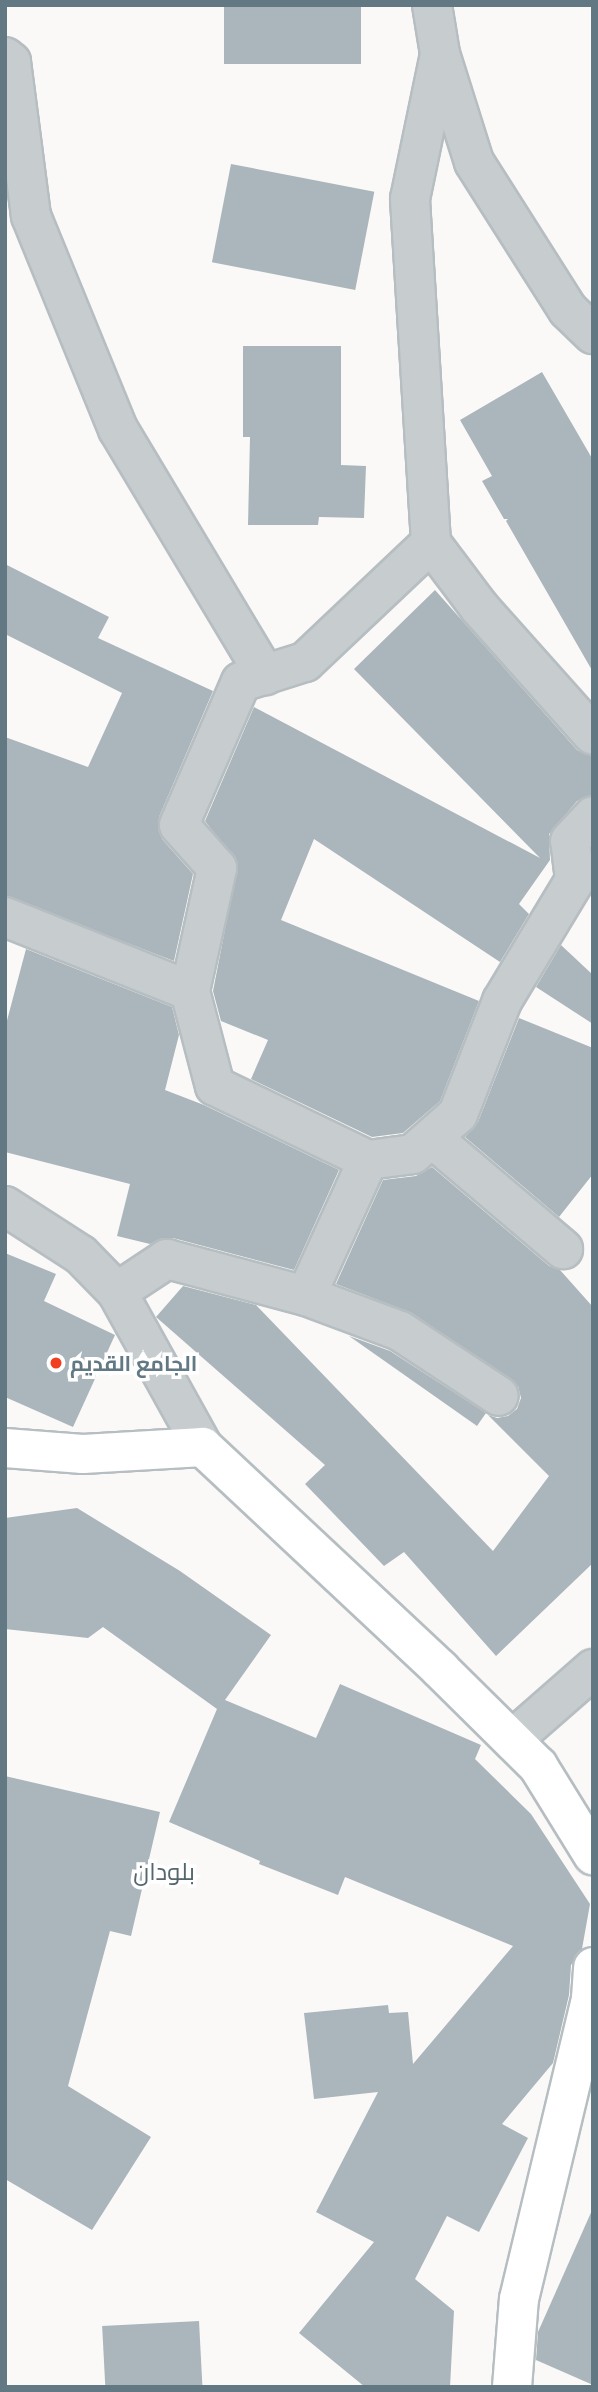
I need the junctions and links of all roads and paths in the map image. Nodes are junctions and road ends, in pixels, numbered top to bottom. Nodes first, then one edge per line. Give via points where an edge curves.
1 (432, 5) edge
2 (440, 54) junction
3 (5, 57) edge
4 (593, 334) edge
5 (431, 543) junction
6 (265, 675) junction
7 (593, 735) edge
8 (593, 816) edge
9 (5, 917) edge
10 (190, 991) junction
11 (432, 1138) junction
12 (369, 1160) junction
13 (5, 1206) edge
14 (563, 1249) dead end
15 (117, 1292) junction
16 (306, 1296) junction
17 (499, 1396) dead end
18 (203, 1447) junction
19 (5, 1448) edge
20 (593, 1669) edge
21 (512, 1740) junction
22 (593, 1855) edge
23 (593, 1967) edge
24 (512, 2387) edge

1 - 2 street
2 - 4 street via 474,162 568,310
2 - 5 street via 410,199
3 - 6 street via 11,62 31,216 118,429
5 - 6 street via 305,663
5 - 7 street via 480,607
6 - 10 street via 241,682 179,825 217,868
8 - 11 street via 570,841 575,880 502,1001 458,1114
9 - 10 street
10 - 12 street via 215,1086
11 - 12 street via 413,1154
11 - 14 street
12 - 16 street
13 - 15 street via 81,1255
15 - 16 street via 167,1259
15 - 18 street
16 - 17 street via 401,1331
18 - 19 main road via 83,1454
18 - 21 main road
20 - 21 street
21 - 22 main road via 538,1766
23 - 24 main road via 591,1998 519,2299

